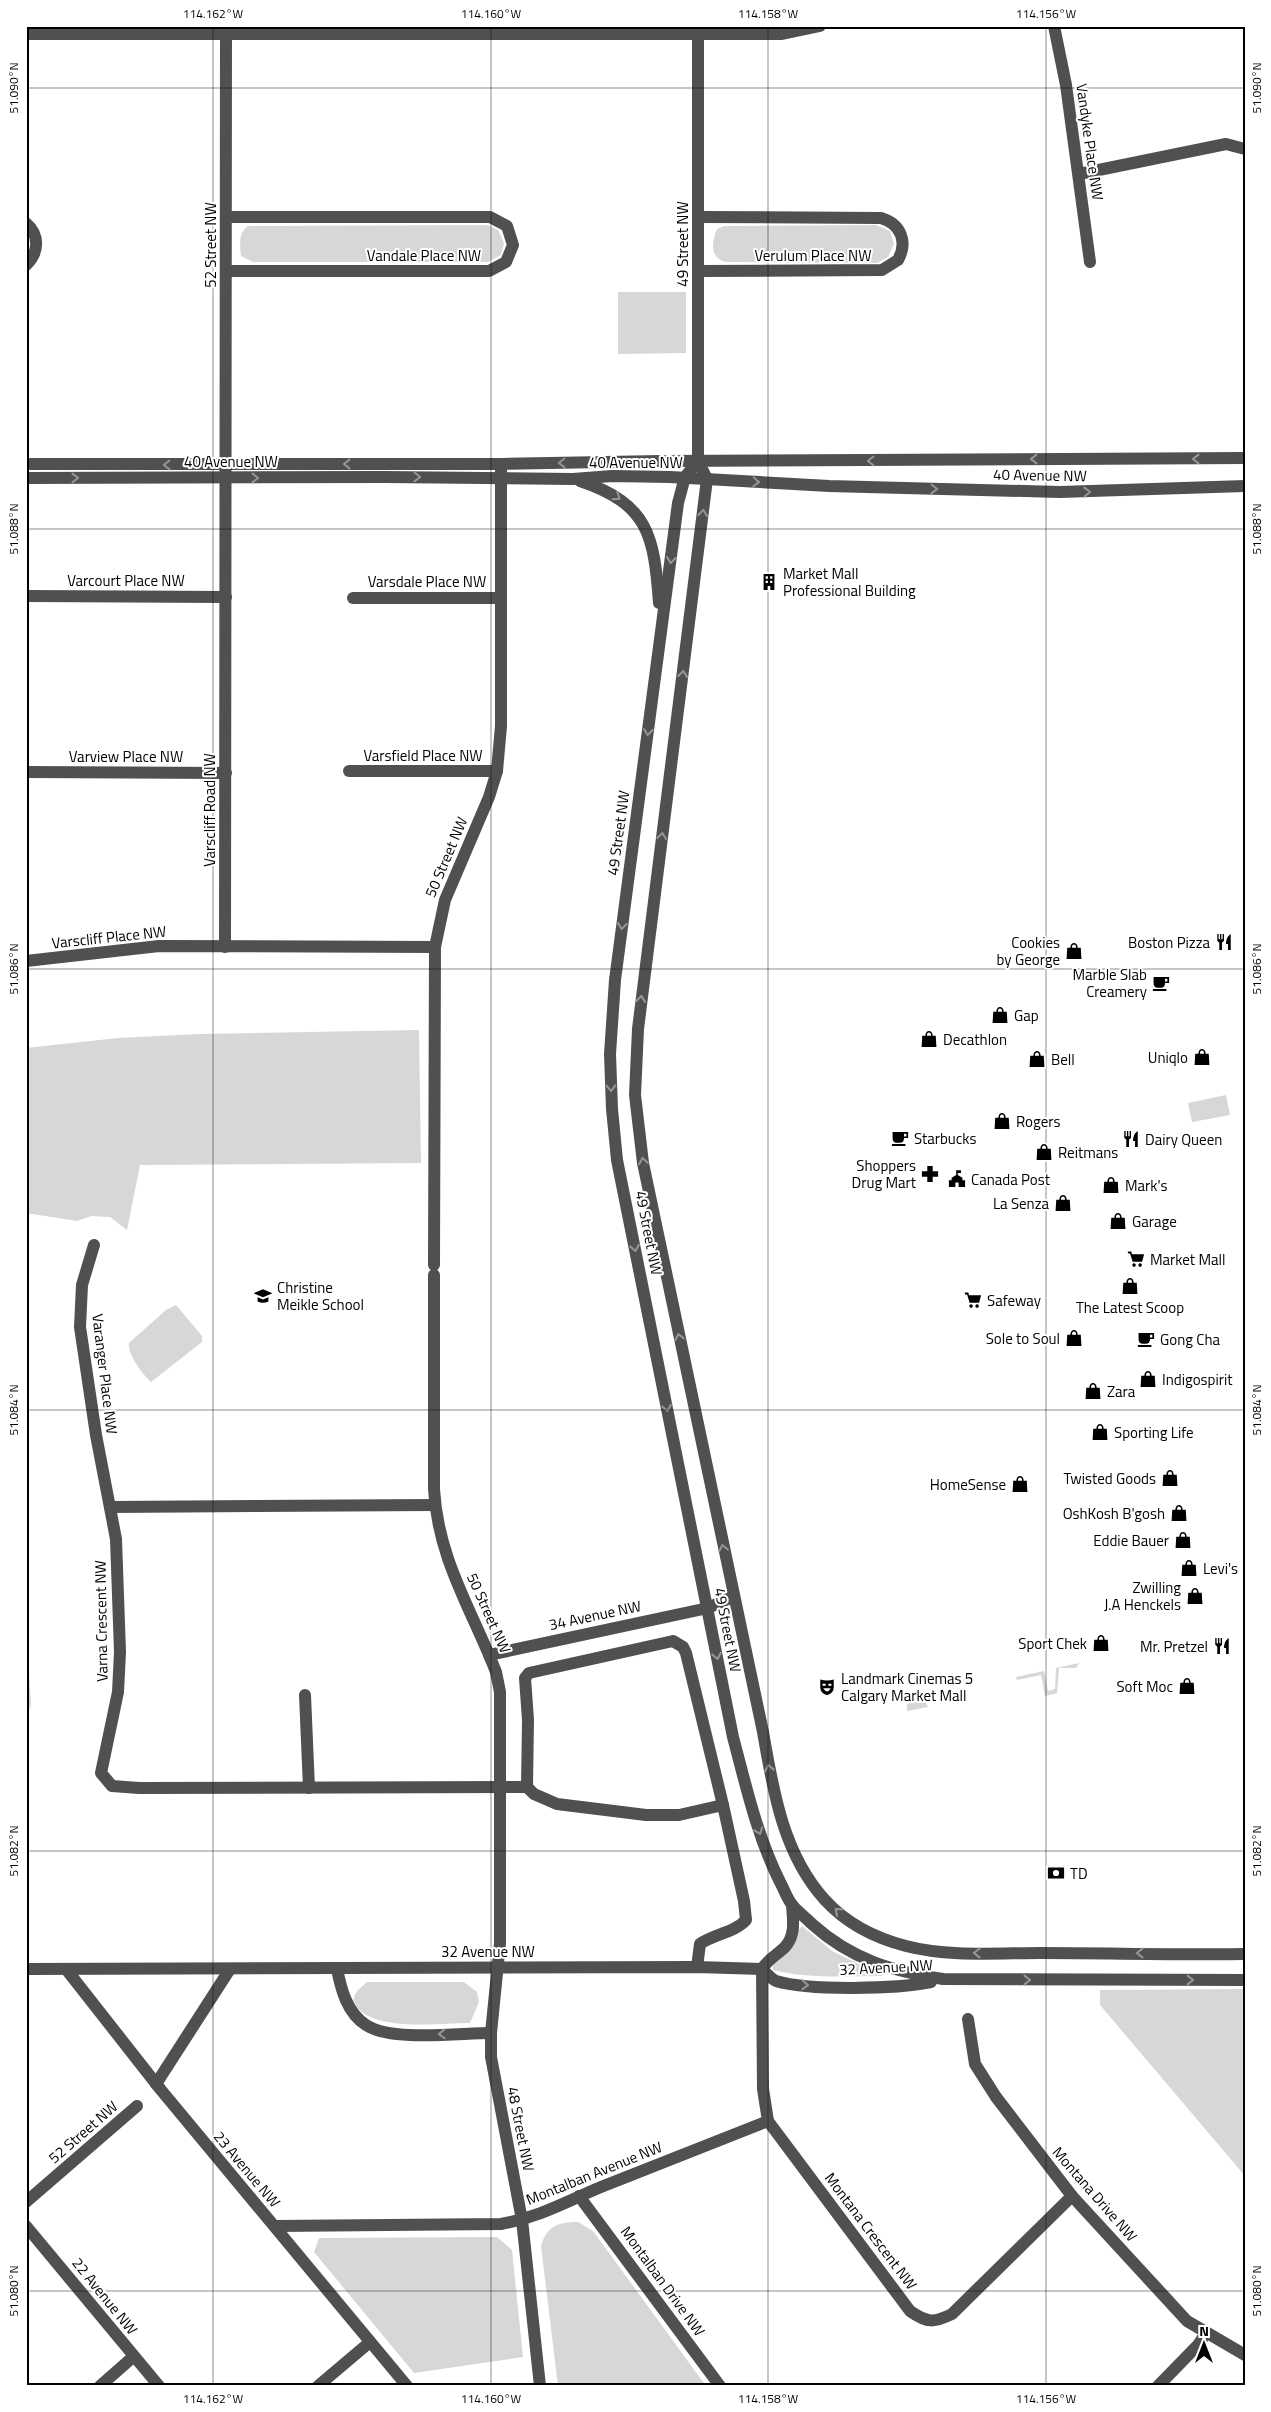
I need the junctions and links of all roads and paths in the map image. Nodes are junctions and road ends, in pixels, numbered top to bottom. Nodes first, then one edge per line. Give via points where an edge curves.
1 (820, 26) edge
2 (1054, 26) edge
3 (226, 30) edge
4 (407, 30) edge
5 (516, 30) edge
6 (698, 30) edge
7 (26, 34) edge
8 (1243, 148) edge
9 (1079, 174) junction
10 (226, 217) junction
11 (698, 217) junction
12 (26, 223) edge
13 (1090, 262) dead end
14 (26, 265) edge
15 (226, 271) junction
16 (698, 271) junction
17 (1245, 458) edge
18 (698, 461) junction
19 (26, 464) edge
20 (226, 464) junction
21 (501, 464) junction
22 (685, 477) junction
23 (26, 478) edge
24 (226, 478) junction
25 (501, 478) junction
26 (573, 479) junction
27 (707, 479) junction
28 (1245, 486) edge
29 (26, 596) edge
30 (226, 596) junction
31 (353, 598) dead end
32 (501, 598) junction
33 (661, 631) junction
34 (348, 771) dead end
35 (497, 771) junction
36 (26, 772) edge
37 (226, 772) junction
38 (225, 947) junction
39 (435, 947) junction
40 (26, 962) edge
41 (94, 1245) dead end
42 (434, 1505) junction
43 (110, 1507) junction
44 (734, 1596) junction
45 (708, 1608) junction
46 (737, 1612) junction
47 (490, 1655) junction
48 (305, 1695) dead end
49 (500, 1787) junction
50 (526, 1787) junction
51 (309, 1788) junction
52 (722, 1805) junction
53 (792, 1905) junction
54 (879, 1937) joint
55 (1245, 1954) edge
56 (871, 1962) joint
57 (498, 1967) junction
58 (697, 1967) junction
59 (26, 1969) edge
60 (66, 1969) junction
61 (230, 1969) junction
62 (337, 1969) junction
63 (762, 1969) junction
64 (943, 1980) junction
65 (1245, 1980) edge
66 (968, 2019) dead end
67 (491, 2032) junction
68 (156, 2084) junction
69 (138, 2106) dead end
70 (768, 2121) junction
71 (579, 2196) junction
72 (1072, 2196) junction
73 (26, 2202) edge
74 (522, 2220) junction
75 (26, 2226) edge
76 (275, 2226) junction
77 (1206, 2334) junction
78 (370, 2342) junction
79 (1245, 2355) edge
80 (134, 2357) junction
81 (100, 2386) edge
82 (159, 2386) edge
83 (318, 2386) edge
84 (407, 2386) edge
85 (540, 2386) edge
86 (720, 2386) edge
87 (1158, 2386) edge

1 - 6 street via 782,34
2 - 9 street, Vandyke Place NW
3 - 4 street
3 - 7 street
3 - 10 street, 52 Street NW
4 - 5 street
5 - 6 street
6 - 11 street, 49 Street NW
8 - 9 street via 1226,144
9 - 13 street, Vandyke Place NW
10 - 15 street, 52 Street NW
10 - 15 street, Vandale Place NW via 490,217 507,226 513,244 506,262 489,271
11 - 16 street, 49 Street NW
11 - 16 street, Verulum Place NW via 881,218 898,229 903,242 898,260 882,270
12 - 14 street via 37,244 34,256
15 - 20 street, 52 Street NW
16 - 18 street, 49 Street NW
17 -> 18 street, 40 Avenue NW
18 -> 21 street, 40 Avenue NW
18 - 22 street, 49 Street NW
18 - 27 street, 49 Street NW
20 -> 19 street, 40 Avenue NW
21 -> 20 street, 40 Avenue NW
20 - 24 street, Varscliff Road NW
21 - 25 street, 50 Street NW
22 - 26 street, 40 Avenue NW
22 - 27 street, 40 Avenue NW
22 -> 33 street, 49 Street NW via 678,503
23 -> 24 street, 40 Avenue NW
24 -> 25 street, 40 Avenue NW
24 - 30 street, Varscliff Road NW
25 - 26 street, 40 Avenue NW
25 - 32 street, 50 Street NW
26 -> 33 street via 618,497 646,528 656,559
27 -> 28 street, 40 Avenue NW via 829,486 1060,492
44 -> 27 street, 49 Street NW via 643,1163 635,1095 638,1028 650,915
29 - 30 street, Varcourt Place NW
30 - 37 street, Varscliff Road NW
31 - 32 street, Varsdale Place NW
32 - 35 street, 50 Street NW via 501,726
33 -> 45 street, 49 Street NW via 615,980 610,1054 612,1109 617,1160
34 - 35 street, Varsfield Place NW
35 - 39 street, 50 Street NW via 445,900
36 - 37 street, Varview Place NW
37 - 38 street, Varscliff Road NW
38 - 39 street
38 - 40 street, Varscliff Place NW via 150,946
39 - 42 street, 50 Street NW
41 - 43 street, Varanger Place NW via 82,1285 80,1327
42 - 43 street
42 - 47 street, 50 Street NW via 445,1555
43 - 51 street, Varna Crescent NW via 116,1539 120,1652 118,1692 101,1773 112,1786 139,1788
44 - 45 street, 34 Avenue NW
44 - 46 street, 49 Street NW
45 - 46 street, 34 Avenue NW
45 - 47 street, 34 Avenue NW
45 -> 53 street, 49 Street NW via 732,1737 754,1816
54 -> 46 street, 49 Street NW via 850,1922 825,1900 803,1869 786,1833 774,1794
47 - 49 street, 50 Street NW via 500,1692
48 - 51 street
49 - 50 street, Varna Crescent NW
49 - 51 street, Varna Crescent NW
49 - 57 street, 50 Street NW
50 - 52 street via 557,1804 646,1815 679,1815
50 - 52 street via 528,1720 525,1678 529,1674 673,1641 686,1653
52 - 58 street via 746,1920 742,1925 700,1944
53 - 56 street, 49 Street NW via 847,1951
53 - 63 street via 794,1931 785,1947
55 -> 54 street, 32 Avenue NW via 968,1953 908,1946
56 - 64 street, 32 Avenue NW
57 - 58 street, 32 Avenue NW
57 - 62 street, 32 Avenue NW
57 - 67 street, 48 Street NW
58 - 63 street, 32 Avenue NW
59 - 60 street, 32 Avenue NW
60 - 61 street, 32 Avenue NW
60 - 68 street, 23 Avenue NW
61 - 62 street, 32 Avenue NW
61 - 68 street
67 -> 62 street via 384,2033 365,2025 351,2009 343,1994
63 -> 64 street, 32 Avenue NW via 774,1980 800,1985 860,1987
63 - 70 street, Montana Crescent NW via 763,2089
64 -> 65 street, 32 Avenue NW
66 - 72 street, Montana Drive NW via 975,2064 996,2097
67 - 74 street, 48 Street NW via 491,2056
68 - 76 street, 23 Avenue NW
69 - 73 street, 52 Street NW
70 - 71 street, Montalban Avenue NW
70 - 72 street, Montana Crescent NW via 910,2311 922,2319 939,2321 952,2314
71 - 74 street, Montalban Avenue NW
71 - 86 street, Montalban Drive NW
72 - 77 street, Montana Drive NW via 1187,2321
74 - 76 street, Montalban Avenue NW via 501,2224
74 - 85 street, 48 Street NW
75 - 80 street, 22 Avenue NW
76 - 78 street, 23 Avenue NW
77 - 79 street, Montana Drive NW
77 - 87 street
78 - 83 street
78 - 84 street, 23 Avenue NW
80 - 81 street
80 - 82 street, 22 Avenue NW

